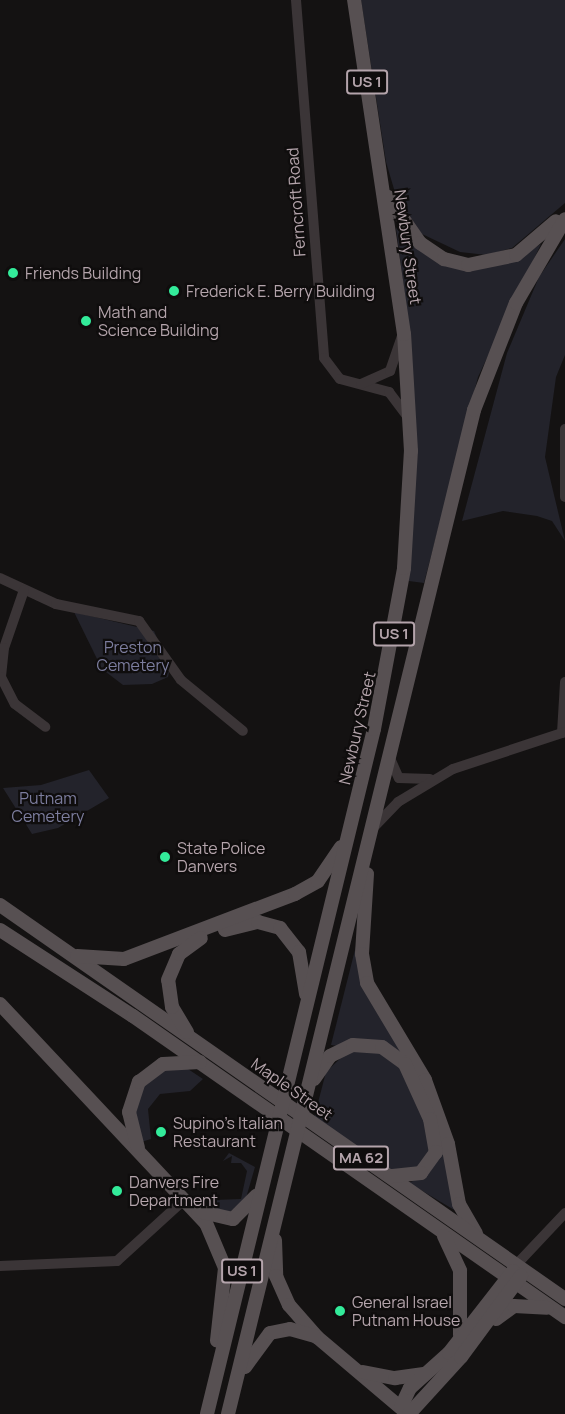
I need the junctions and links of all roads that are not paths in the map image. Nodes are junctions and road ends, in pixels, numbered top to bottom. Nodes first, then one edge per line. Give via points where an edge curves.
1 (296, 0) edge
2 (354, 0) edge
3 (379, 163) junction
4 (565, 211) edge
5 (565, 219) edge
6 (404, 334) junction
7 (355, 384) junction
8 (410, 427) junction
9 (565, 429) edge
10 (565, 497) edge
11 (0, 578) edge
12 (24, 590) junction
13 (565, 682) edge
14 (45, 727) dead end
15 (243, 731) dead end
16 (564, 732) edge
17 (389, 755) junction
18 (434, 779) junction
19 (350, 832) junction
20 (370, 834) junction
21 (0, 905) edge
22 (0, 930) edge
23 (64, 951) junction
24 (0, 1004) edge
25 (303, 1023) junction
26 (204, 1056) junction
27 (308, 1088) junction
28 (144, 1157) junction
29 (383, 1173) junction
30 (265, 1178) junction
31 (185, 1199) junction
32 (197, 1211) junction
33 (565, 1213) edge
34 (276, 1217) junction
35 (436, 1228) junction
36 (491, 1247) junction
37 (524, 1264) junction
38 (0, 1266) edge
39 (512, 1281) junction
40 (563, 1309) edge
41 (484, 1327) junction
42 (318, 1338) junction
43 (459, 1341) junction
44 (356, 1369) junction
45 (426, 1374) junction
46 (234, 1390) junction
47 (208, 1412) edge
48 (406, 1412) edge
49 (228, 1414) edge

1 - 7 street, Ferncroft Road via 322,348 332,372
2 - 3 main road, Newbury Street / US 1
3 - 4 main road via 390,203 408,229 436,254 458,263 492,264 516,255
3 - 6 main road, Newbury Street / US 1
5 - 17 main road, US 1 via 516,303 483,382
6 - 7 street via 386,375
6 - 8 main road, Newbury Street / US 1
7 - 8 street, Ferncroft Road via 395,395
8 - 19 main road, Newbury Street / US 1 via 398,611
9 - 10 street
11 - 12 street
12 - 14 street via 4,648 1,677 15,704
12 - 15 street via 56,604 139,621 181,680
13 - 16 street
16 - 18 street
17 - 18 street via 399,778
17 - 20 main road, US 1
18 - 20 street via 389,809
19 - 23 main road via 322,877 295,894 124,959 95,961
19 - 25 main road, Newbury Street / US 1
20 - 27 main road, US 1
20 - 36 main road via 363,969 434,1100 462,1212
21 - 23 main road, Maple Street / MA 62
22 - 26 main road, Maple Street / MA 62
23 - 26 main road, Maple Street / MA 62
24 - 28 main road
25 - 26 main road via 306,987 299,952 270,923 243,924 186,945 172,967 172,1007
25 - 30 main road, Newbury Street / US 1
26 - 28 main road via 161,1065 137,1084 129,1116
26 - 29 main road, Maple Street / MA 62
26 - 35 main road, Maple Street / MA 62
27 - 29 main road via 327,1059 353,1045 382,1047 405,1064 433,1126 436,1152 418,1175
27 - 34 main road, US 1
28 - 31 main road
29 - 36 main road, Maple Street / MA 62
30 - 32 main road via 240,1216 216,1219
30 - 47 main road, Newbury Street / US 1
31 - 32 main road
31 - 38 street via 117,1261
32 - 47 main road via 217,1240 225,1268
33 - 37 street
34 - 42 main road via 280,1289
34 - 46 main road, US 1
35 - 39 main road, Maple Street / MA 62
35 - 43 main road via 460,1271 464,1310
36 - 37 main road, Maple Street / MA 62
37 - 39 main road
37 - 40 main road, Maple Street / MA 62
39 - 40 main road, Maple Street / MA 62
39 - 41 main road
39 - 43 main road
40 - 41 main road via 514,1306
41 - 48 main road
42 - 44 main road
42 - 46 main road via 290,1329 270,1333 255,1347
43 - 45 main road
44 - 45 main road via 395,1378
44 - 48 main road
45 - 48 main road via 410,1388
46 - 49 main road, US 1

